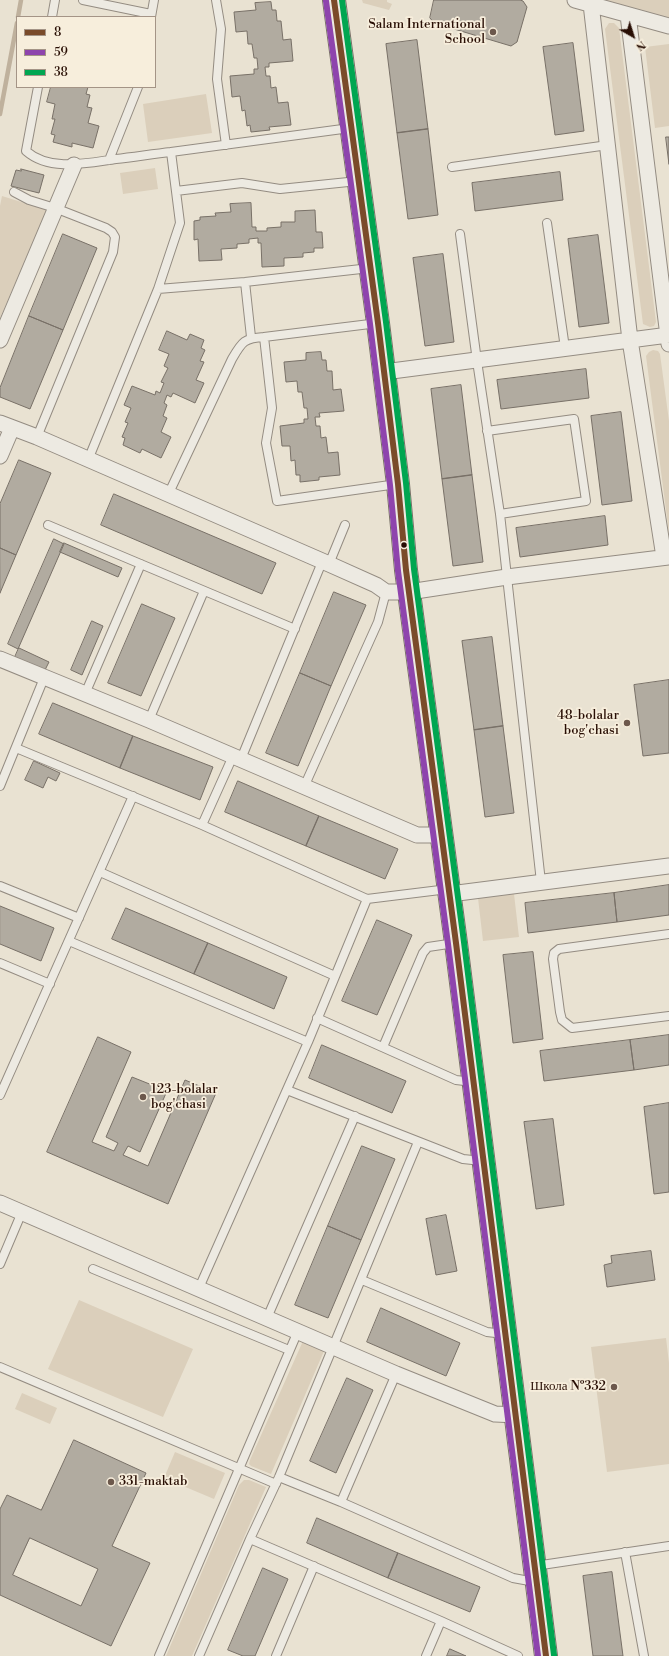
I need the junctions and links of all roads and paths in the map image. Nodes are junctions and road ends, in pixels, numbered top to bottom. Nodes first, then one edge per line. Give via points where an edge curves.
1 (55, 0) edge
2 (83, 0) edge
3 (154, 0) edge
4 (216, 0) edge
5 (334, 0) edge
6 (575, 0) edge
7 (591, 4) junction
8 (628, 15) junction
9 (52, 16) edge
10 (151, 16) edge
11 (669, 26) edge
12 (38, 88) edge
13 (138, 88) edge
14 (351, 128) junction
15 (226, 145) junction
16 (608, 145) junction
17 (171, 152) junction
18 (109, 160) junction
19 (74, 165) junction
20 (452, 167) dead end
21 (358, 181) junction
22 (176, 191) junction
23 (14, 192) dead end
24 (55, 208) junction
25 (547, 223) dead end
26 (460, 234) dead end
27 (370, 268) junction
28 (245, 282) junction
29 (158, 289) junction
30 (378, 323) junction
31 (251, 337) junction
32 (264, 337) junction
33 (669, 338) edge
34 (0, 340) edge
35 (630, 340) junction
36 (565, 348) junction
37 (477, 361) junction
38 (384, 372) junction
39 (6, 425) edge
40 (487, 431) junction
41 (37, 437) junction
42 (0, 456) edge
43 (88, 460) junction
44 (398, 484) junction
45 (168, 495) junction
46 (500, 514) junction
47 (48, 525) dead end
48 (345, 525) dead end
49 (667, 557) edge
50 (326, 563) junction
51 (141, 564) junction
52 (507, 577) junction
53 (204, 591) junction
54 (386, 592) junction
55 (409, 592) junction
56 (295, 628) junction
57 (0, 659) edge
58 (44, 678) junction
59 (86, 694) junction
60 (149, 720) junction
61 (16, 748) junction
62 (237, 758) junction
63 (0, 786) edge
64 (304, 787) junction
65 (133, 796) junction
66 (202, 825) junction
67 (442, 834) junction
68 (669, 866) edge
69 (100, 872) junction
70 (541, 882) junction
71 (0, 886) edge
72 (450, 892) junction
73 (367, 899) junction
74 (79, 918) junction
75 (669, 934) edge
76 (69, 941) junction
77 (456, 943) junction
78 (0, 963) edge
79 (335, 976) junction
80 (50, 984) junction
81 (669, 1016) edge
82 (317, 1018) junction
83 (308, 1042) junction
84 (383, 1047) junction
85 (474, 1082) junction
86 (287, 1090) junction
87 (0, 1096) edge
88 (354, 1116) junction
89 (418, 1142) junction
90 (484, 1162) junction
91 (0, 1203) edge
92 (22, 1212) junction
93 (0, 1264) edge
94 (93, 1269) dead end
95 (362, 1280) junction
96 (199, 1288) junction
97 (267, 1318) junction
98 (298, 1331) junction
99 (506, 1334) junction
100 (334, 1347) junction
101 (289, 1350) junction
102 (0, 1367) edge
103 (396, 1374) junction
104 (517, 1415) junction
105 (240, 1468) junction
106 (277, 1481) junction
107 (341, 1502) junction
108 (250, 1539) junction
109 (669, 1546) edge
110 (625, 1552) junction
111 (314, 1566) junction
112 (535, 1574) junction
113 (441, 1621) junction
114 (501, 1653) edge
115 (159, 1656) edge
116 (199, 1656) edge
117 (276, 1656) edge
118 (426, 1656) edge
119 (518, 1656) edge
120 (546, 1656) edge
121 (644, 1656) edge

1 - 9 lane
2 - 10 lane
3 - 10 lane
4 - 15 lane via 221,29 217,79
5 - 14 street
6 - 7 street
7 - 8 street
7 - 16 street
8 - 11 street
8 - 33 street
12 - 19 lane via 26,151 34,158 50,163
13 - 18 lane
14 - 15 lane
14 - 21 street
15 - 17 lane
16 - 20 lane
16 - 35 street
17 - 18 lane
17 - 22 lane
18 - 19 lane
19 - 24 street
21 - 22 lane via 280,189 242,183
21 - 27 street
22 - 29 lane via 180,223
23 - 24 lane
24 - 34 street
24 - 41 lane via 106,228 115,237 115,244
25 - 36 lane
26 - 37 lane
27 - 28 lane
27 - 30 street
28 - 29 lane
28 - 31 lane
29 - 43 lane
30 - 32 lane
30 - 38 street
31 - 32 lane
31 - 45 lane via 240,345 232,359
32 - 44 lane via 272,408 266,442 276,501
33 - 35 street
35 - 36 street
35 - 49 street
36 - 37 street
37 - 38 street
37 - 40 lane
38 - 44 street
39 - 41 street
39 - 42 street
40 - 46 lane
40 - 46 lane via 574,419 586,501
41 - 43 street
43 - 45 street
44 - 55 street
45 - 50 street
46 - 52 lane
47 - 51 lane
48 - 50 lane
49 - 52 street
50 - 54 street
50 - 56 lane
51 - 53 lane
51 - 59 lane
52 - 55 street
52 - 70 lane
53 - 56 lane
53 - 60 lane
54 - 55 street
54 - 64 lane via 378,622
55 - 67 street
56 - 62 lane
57 - 58 street
58 - 59 street
58 - 61 lane
59 - 60 street
60 - 62 street
61 - 63 lane
61 - 65 lane
62 - 64 street
62 - 66 lane
64 - 67 street via 417,835
65 - 66 lane
65 - 69 lane
66 - 73 lane
67 - 72 street
68 - 70 street
69 - 74 lane
69 - 79 lane
70 - 72 street
71 - 74 lane
72 - 73 lane
72 - 77 street
73 - 79 lane
74 - 76 lane
75 - 81 lane via 559,949 554,953 553,959 562,1020 572,1028
76 - 80 lane
76 - 83 lane
77 - 84 lane via 428,948 423,952
77 - 85 street
78 - 80 lane
79 - 82 lane
80 - 87 lane
82 - 83 lane
82 - 84 lane
83 - 86 lane
84 - 85 lane via 456,1080
85 - 90 street
86 - 88 lane
86 - 96 lane
88 - 89 lane
88 - 97 lane
89 - 90 lane via 463,1159
89 - 95 lane
90 - 99 street
91 - 92 street
92 - 93 lane
92 - 96 street
94 - 101 lane
95 - 99 lane via 487,1332
95 - 100 lane
96 - 97 street
97 - 98 street
98 - 100 street
98 - 101 lane
99 - 104 street
100 - 103 street
100 - 106 lane
101 - 105 lane
102 - 105 lane
103 - 104 street via 495,1414
103 - 107 lane
104 - 112 street
105 - 106 lane
105 - 115 lane
106 - 107 lane
106 - 108 lane
107 - 112 lane via 513,1578
108 - 111 lane
108 - 116 lane
109 - 110 lane
110 - 112 lane
110 - 121 lane
111 - 113 lane
111 - 117 lane
112 - 120 street
113 - 114 lane
113 - 118 lane
114 - 119 lane

